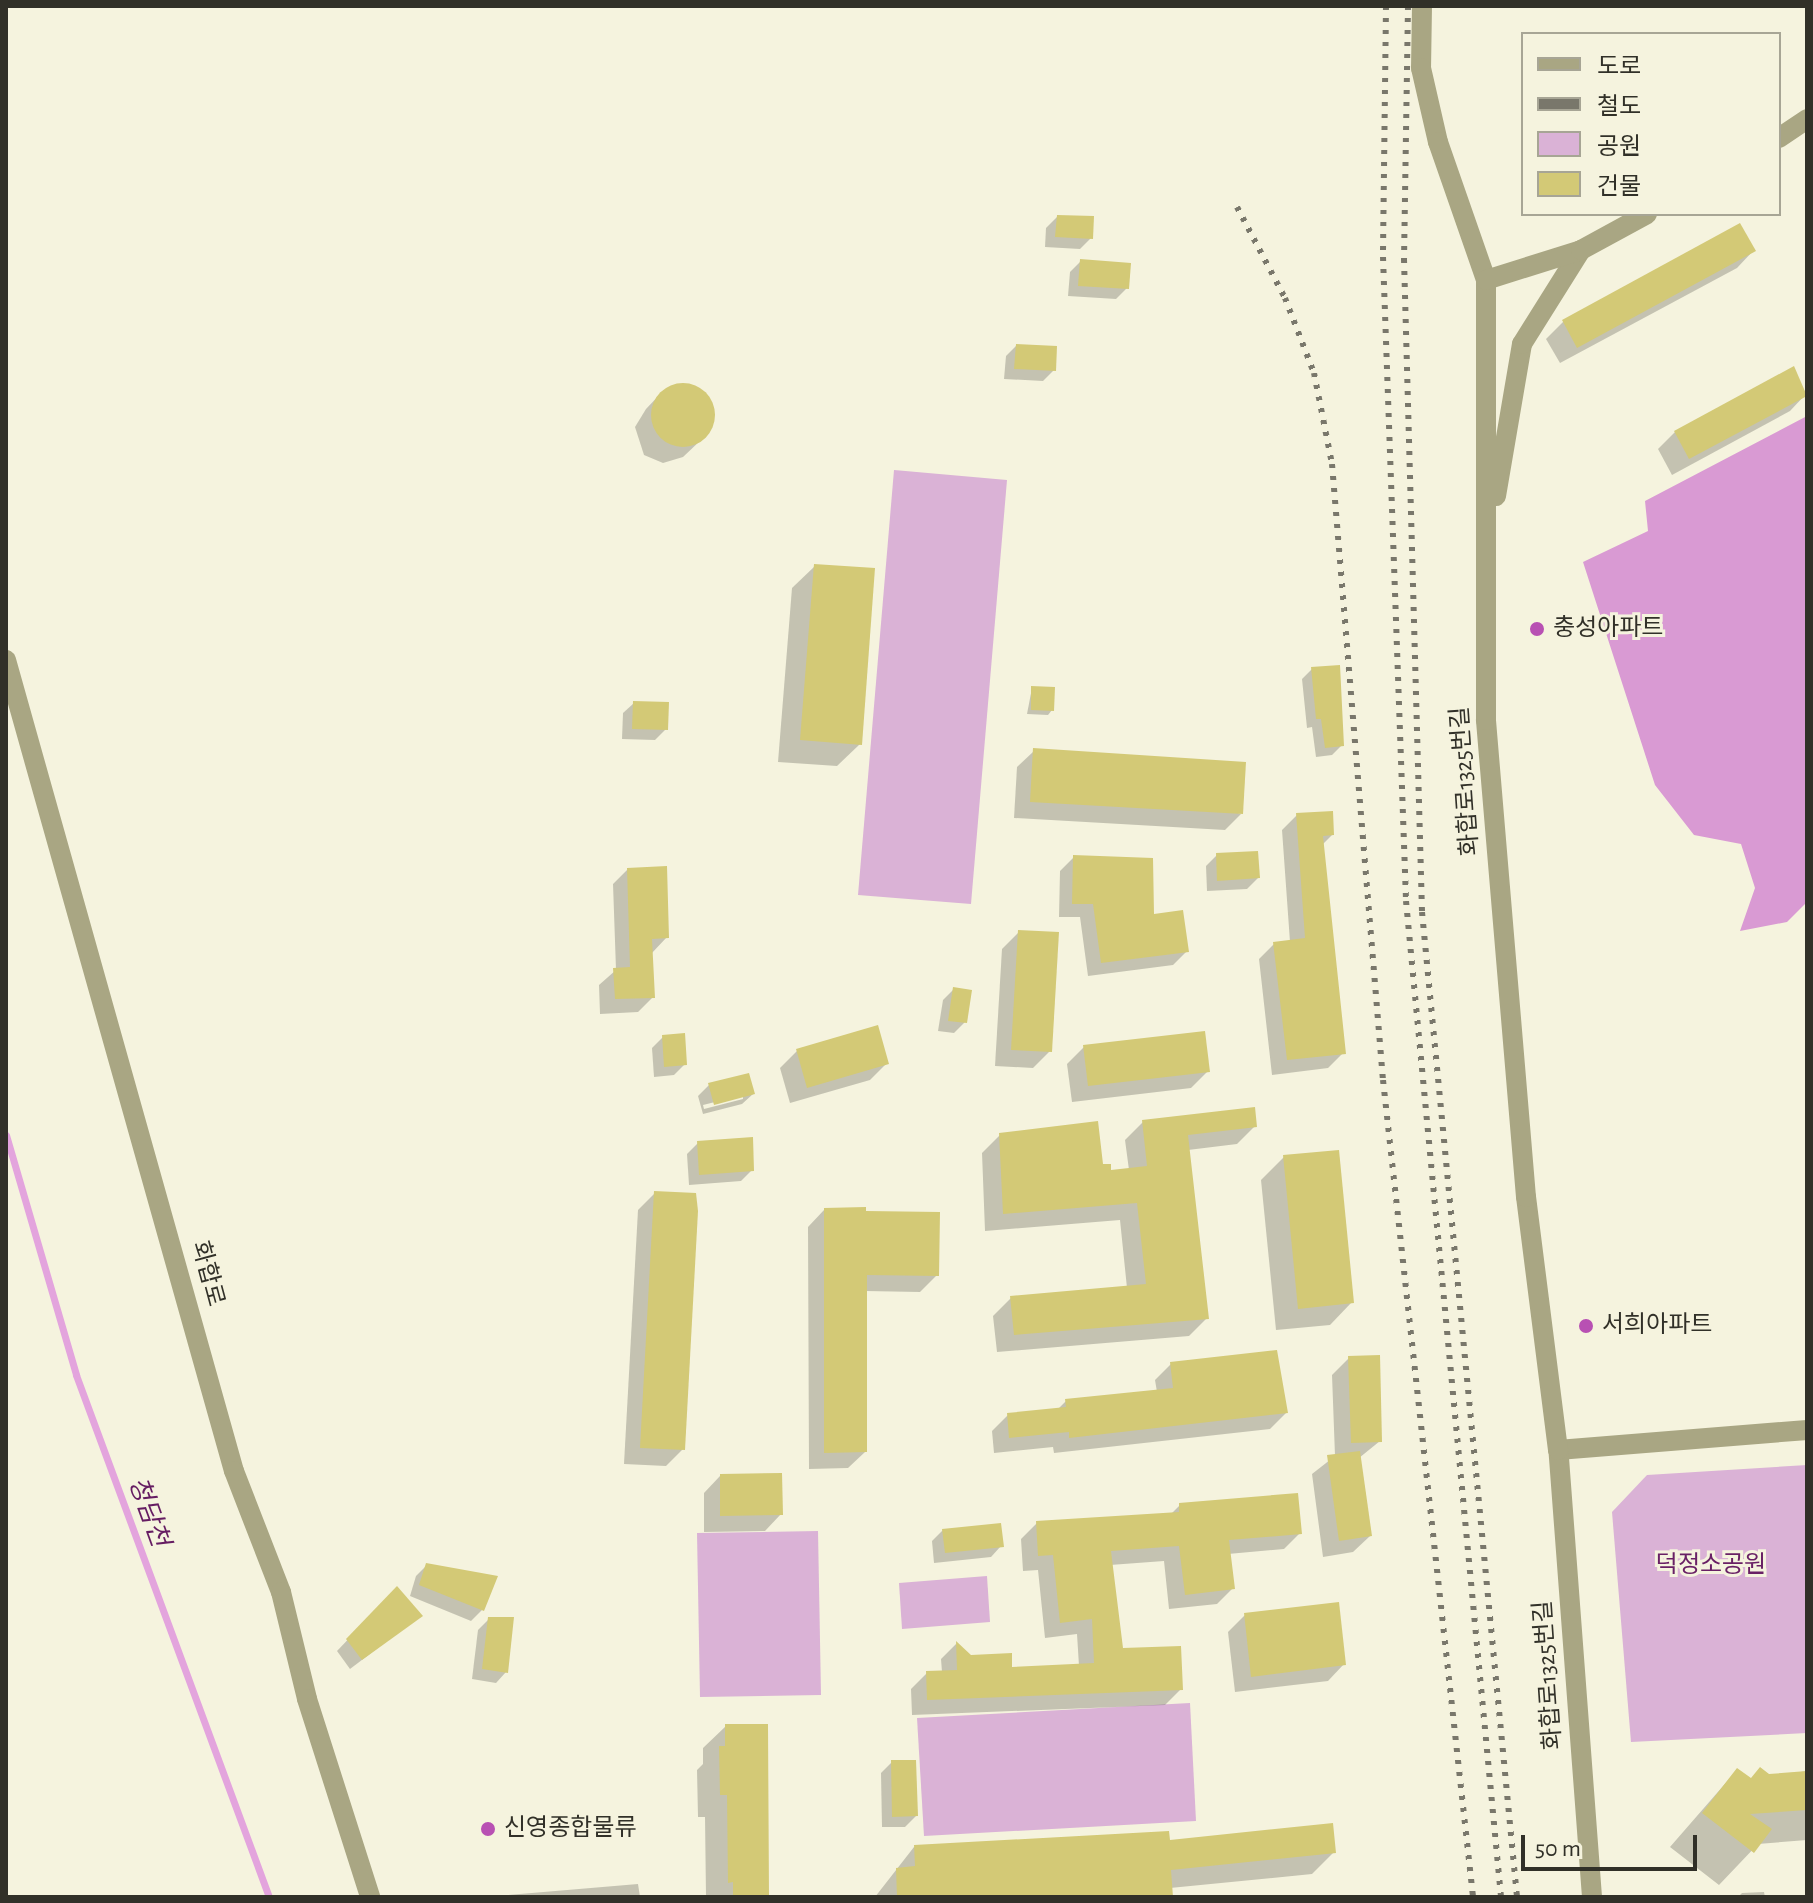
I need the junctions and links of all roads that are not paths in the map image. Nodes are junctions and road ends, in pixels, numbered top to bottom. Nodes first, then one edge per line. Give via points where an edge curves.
1 (1422, 6) edge
2 (1807, 119) edge
3 (1781, 137) edge
4 (1643, 216) edge
5 (1581, 250) junction
6 (1486, 280) junction
7 (1486, 559) junction
8 (6, 660) edge
9 (1807, 1430) edge
10 (1558, 1450) junction
11 (370, 1897) edge
12 (1592, 1897) edge

1 - 6 street, 화합로1325번길 via 1421,68 1438,142
2 - 3 street
4 - 5 street
5 - 6 street
5 - 7 street via 1522,344
6 - 7 street, 화합로1325번길
7 - 10 street, 화합로1325번길 via 1486,720 1510,1028
8 - 11 street, 화합로 via 234,1471 281,1592 307,1699
9 - 10 street
10 - 12 street, 화합로1325번길

